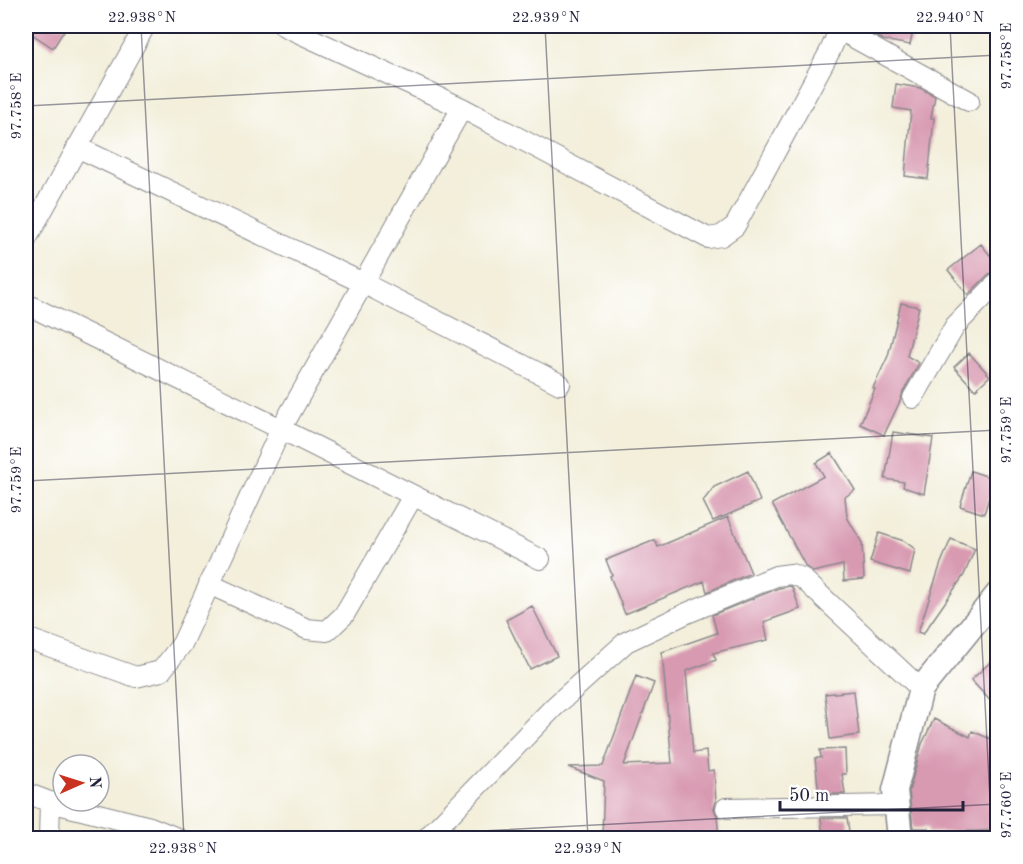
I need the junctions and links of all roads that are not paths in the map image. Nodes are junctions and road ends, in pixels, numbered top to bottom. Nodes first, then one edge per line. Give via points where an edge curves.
1 (145, 26) edge
2 (284, 26) edge
3 (841, 28) edge
4 (969, 101) dead end
5 (462, 108) junction
6 (77, 147) junction
7 (26, 240) edge
8 (998, 282) edge
9 (363, 283) junction
10 (26, 304) edge
11 (560, 384) dead end
12 (913, 398) dead end
13 (281, 429) junction
14 (413, 496) junction
15 (540, 560) dead end
16 (209, 584) junction
17 (998, 594) edge
18 (26, 638) edge
19 (921, 689) junction
20 (26, 793) edge
21 (50, 802) junction
22 (897, 805) junction
23 (726, 808) dead end
24 (49, 838) edge
25 (177, 838) edge
26 (427, 838) edge
27 (900, 838) edge

1 - 6 street
2 - 5 street
3 - 4 street
3 - 5 street via 735,226 721,236 708,238
5 - 9 street
6 - 7 street
6 - 9 street
8 - 12 street via 955,326
9 - 11 street
9 - 13 street
10 - 13 street
13 - 14 street
13 - 16 street
14 - 15 street
14 - 16 street via 344,615 327,631 307,629
16 - 18 street via 182,644 161,671 136,676
17 - 19 street
19 - 22 street via 895,790
19 - 26 street via 811,585 791,574 776,576 626,642 555,707
20 - 21 street
21 - 24 street
21 - 25 street via 150,827
22 - 23 street
22 - 27 street

